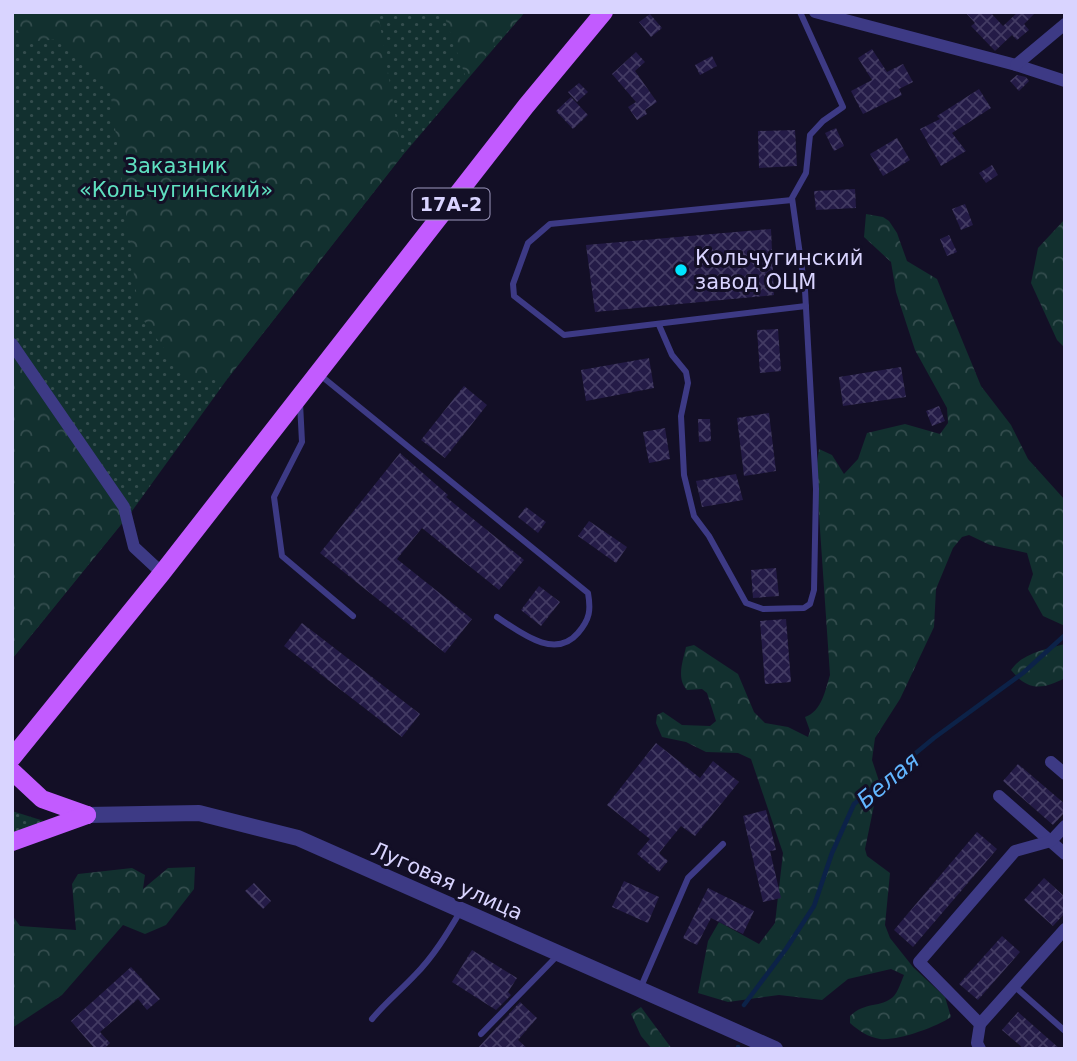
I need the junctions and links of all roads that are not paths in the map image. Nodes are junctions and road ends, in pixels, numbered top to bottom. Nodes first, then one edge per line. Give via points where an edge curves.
1 (604, 12) edge
2 (800, 12) edge
3 (815, 12) edge
4 (838, 15) edge
5 (1065, 24) edge
6 (1016, 65) junction
7 (1065, 81) edge
8 (792, 200) junction
9 (806, 306) junction
10 (659, 325) junction
11 (12, 344) edge
12 (318, 374) junction
13 (300, 397) junction
14 (162, 573) junction
15 (354, 616) dead end
16 (497, 617) dead end
17 (12, 758) edge
18 (1051, 762) dead end
19 (12, 771) edge
20 (1065, 774) edge
21 (999, 796) dead end
22 (87, 815) junction
23 (1065, 826) edge
24 (1051, 841) junction
25 (12, 842) edge
26 (723, 844) dead end
27 (1065, 854) edge
28 (461, 910) junction
29 (1062, 936) edge
30 (560, 954) junction
31 (1014, 986) junction
32 (640, 989) junction
33 (372, 1019) dead end
34 (980, 1024) junction
35 (1065, 1031) edge
36 (481, 1034) dead end
37 (775, 1049) edge
38 (980, 1049) edge

1 - 12 main road, 17А-2
2 - 8 lane via 843,107 810,135 806,173
3 - 4 street
4 - 6 street
5 - 6 street
6 - 7 street
8 - 9 lane
8 - 10 lane via 550,224 528,243 513,284 514,296 564,335
9 - 10 lane
9 - 10 lane via 816,564 813,599 804,608 762,609 746,603 694,516 684,475 681,416 686,372 672,355
11 - 14 street via 124,508 134,547
12 - 13 main road, 17А-2
12 - 16 lane via 588,593 591,610 586,624 569,643 556,646
13 - 14 main road, 17А-2
13 - 15 lane via 302,443 274,497 282,556
14 - 17 main road, 17А-2
18 - 20 street
19 - 22 main road via 42,799
21 - 24 street
22 - 25 main road
22 - 28 street, Луговая улица via 199,813 298,838
23 - 24 street
24 - 27 street
24 - 34 street via 1015,851 919,962
26 - 32 lane via 688,878
28 - 30 street, Луговая улица
28 - 33 lane via 416,975
29 - 31 street
30 - 32 street, Луговая улица
30 - 36 lane
31 - 34 street
31 - 35 lane
32 - 37 street, Луговая улица
34 - 38 street via 976,1043

